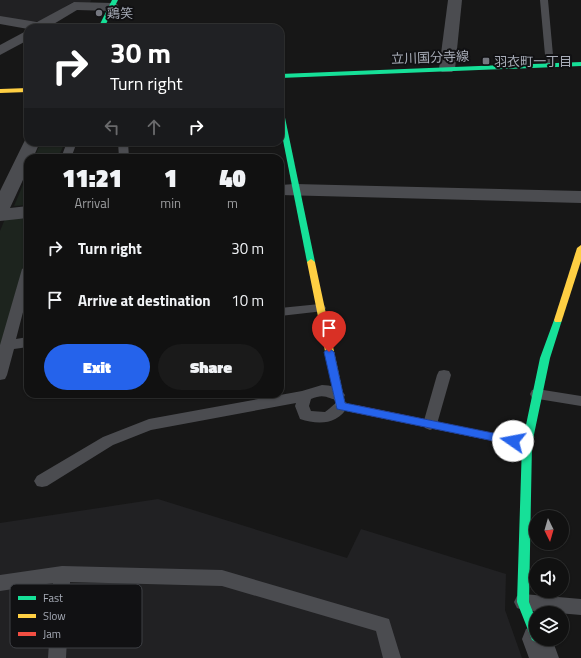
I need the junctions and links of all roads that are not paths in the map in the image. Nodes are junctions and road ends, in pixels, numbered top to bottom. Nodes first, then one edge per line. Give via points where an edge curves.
1 (455, 0) edge
2 (544, 0) edge
3 (114, 3) edge
4 (0, 20) edge
5 (45, 24) edge
6 (103, 24) edge
7 (24, 27) edge
8 (24, 37) edge
9 (0, 51) edge
10 (581, 64) edge
11 (550, 66) junction
12 (447, 69) junction
13 (284, 76) edge
14 (24, 90) edge
15 (0, 91) edge
16 (284, 155) edge
17 (24, 159) edge
18 (287, 190) edge
19 (581, 197) edge
20 (0, 210) edge
21 (24, 212) edge
22 (0, 215) edge
23 (581, 248) edge
24 (577, 271) edge
25 (24, 283) edge
26 (320, 308) junction
27 (284, 312) edge
28 (24, 343) edge
29 (7, 345) junction
30 (444, 375) dead end
31 (0, 376) edge
32 (538, 394) junction
33 (305, 396) junction
34 (339, 401) junction
35 (581, 401) edge
36 (430, 424) junction
37 (527, 444) junction
38 (42, 481) dead end
39 (62, 574) junction
40 (0, 583) edge
41 (61, 584) edge
42 (523, 602) junction
43 (581, 607) edge
44 (529, 618) edge
45 (540, 646) edge
46 (58, 648) edge
47 (57, 658) edge
48 (392, 658) edge
49 (544, 658) edge

1 - 12 street
2 - 11 lane
3 - 5 street via 74,6
3 - 6 street
4 - 7 street
8 - 9 street
10 - 11 street, 立川国分寺線
11 - 12 street, 立川国分寺線
12 - 13 street, 立川国分寺線
14 - 15 street
16 - 18 street
17 - 20 street
18 - 19 street
18 - 26 street
21 - 22 street
23 - 24 street
24 - 32 street via 545,358
25 - 29 lane
26 - 27 lane
26 - 34 street
28 - 29 lane
29 - 31 lane
30 - 36 lane
32 - 35 lane
32 - 37 street
33 - 34 lane via 318,390 328,390
33 - 34 lane via 302,406 305,415 316,419 329,417 337,412
33 - 38 lane via 149,425 108,441
34 - 36 street
36 - 37 street
37 - 42 street
39 - 40 lane
39 - 41 lane
39 - 48 lane via 222,578 384,625
42 - 43 lane
42 - 44 street
45 - 49 street
46 - 47 lane

